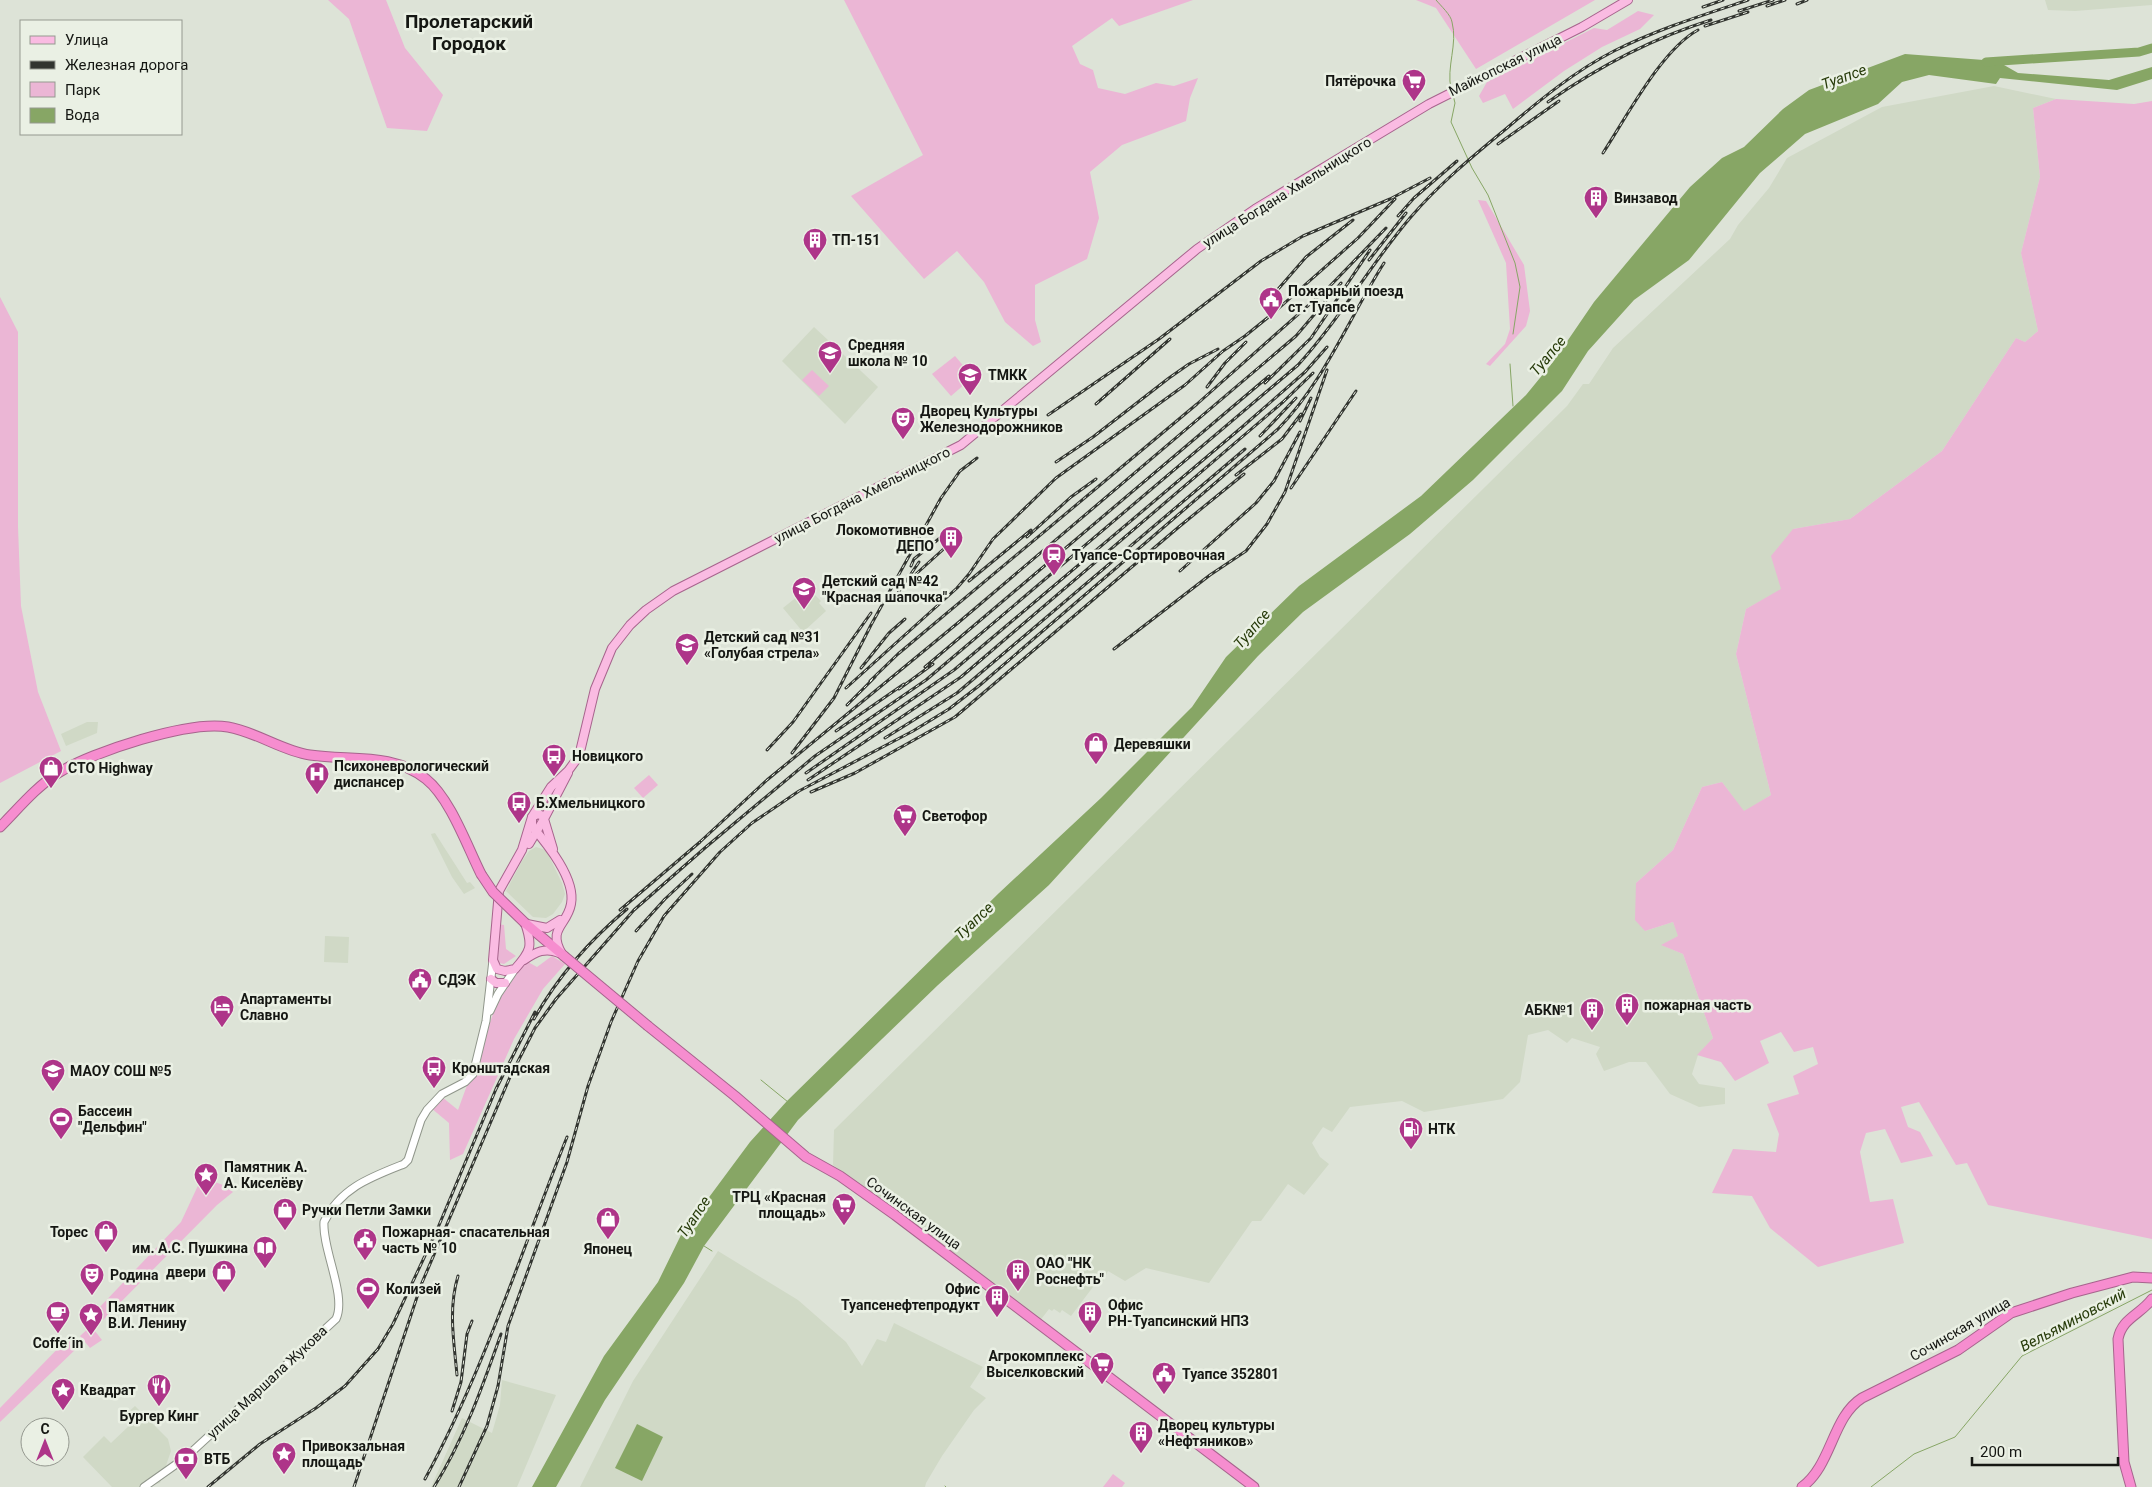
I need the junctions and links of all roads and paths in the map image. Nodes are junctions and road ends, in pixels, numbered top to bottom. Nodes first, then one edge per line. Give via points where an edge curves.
1 (1628, 0) edge
2 (1383, 132) joint
3 (568, 771) junction
4 (532, 817) junction
5 (544, 819) junction
6 (0, 827) edge
7 (536, 832) junction
8 (529, 844) junction
9 (522, 850) junction
10 (556, 857) junction
11 (568, 912) junction
12 (525, 923) junction
13 (564, 956) junction
14 (493, 960) junction
15 (518, 966) junction
16 (491, 978) junction
17 (506, 983) junction
18 (486, 1021) junction
19 (2152, 1278) edge
20 (2152, 1299) edge
21 (144, 1487) edge
22 (1254, 1487) edge
23 (1802, 1487) edge
24 (2131, 1487) edge

1 - 2 main road, Майкопская улица via 1582,27 1446,95
2 - 3 main road, улица Богдана Хмельницкого via 1255,209 1197,249 977,434 954,449 673,591 646,610 619,639 606,661 593,697 580,756
3 - 4 main road via 551,788
3 - 5 main road
4 - 5 main road via 538,814
4 - 7 main road
4 - 9 main road
5 - 7 main road
5 - 10 main road
6 - 12 highway, Сочинская улица, bridge via 38,789 77,763 171,731 215,725 251,733 308,755 372,758 409,767 438,790 481,874 493,892
7 - 8 main road
7 - 10 main road
8 - 9 main road
8 - 10 main road via 541,843
9 - 14 main road via 498,891
10 - 11 main road via 572,898
11 - 12 main road via 548,928
11 - 13 main road via 556,938
12 - 13 highway, Сочинская улица
12 - 15 main road via 531,940
13 - 15 main road via 551,950 539,951
13 - 22 highway, Сочинская улица, bridge via 806,1157 840,1176 895,1215
14 - 15 main road via 494,967 505,971
14 - 16 main road
15 - 17 main road
16 - 17 main road via 496,984
16 - 18 main road
17 - 18 main road
18 - 21 main road, улица Маршала Жукова via 473,1074 442,1094 427,1110 408,1160 358,1184 328,1214 324,1222 337,1295 336,1319 184,1458
19 - 23 highway, Сочинская улица via 2133,1277 2011,1313 1958,1350 1862,1398 1850,1406 1818,1470
20 - 24 highway via 2125,1322 2118,1339 2124,1462

